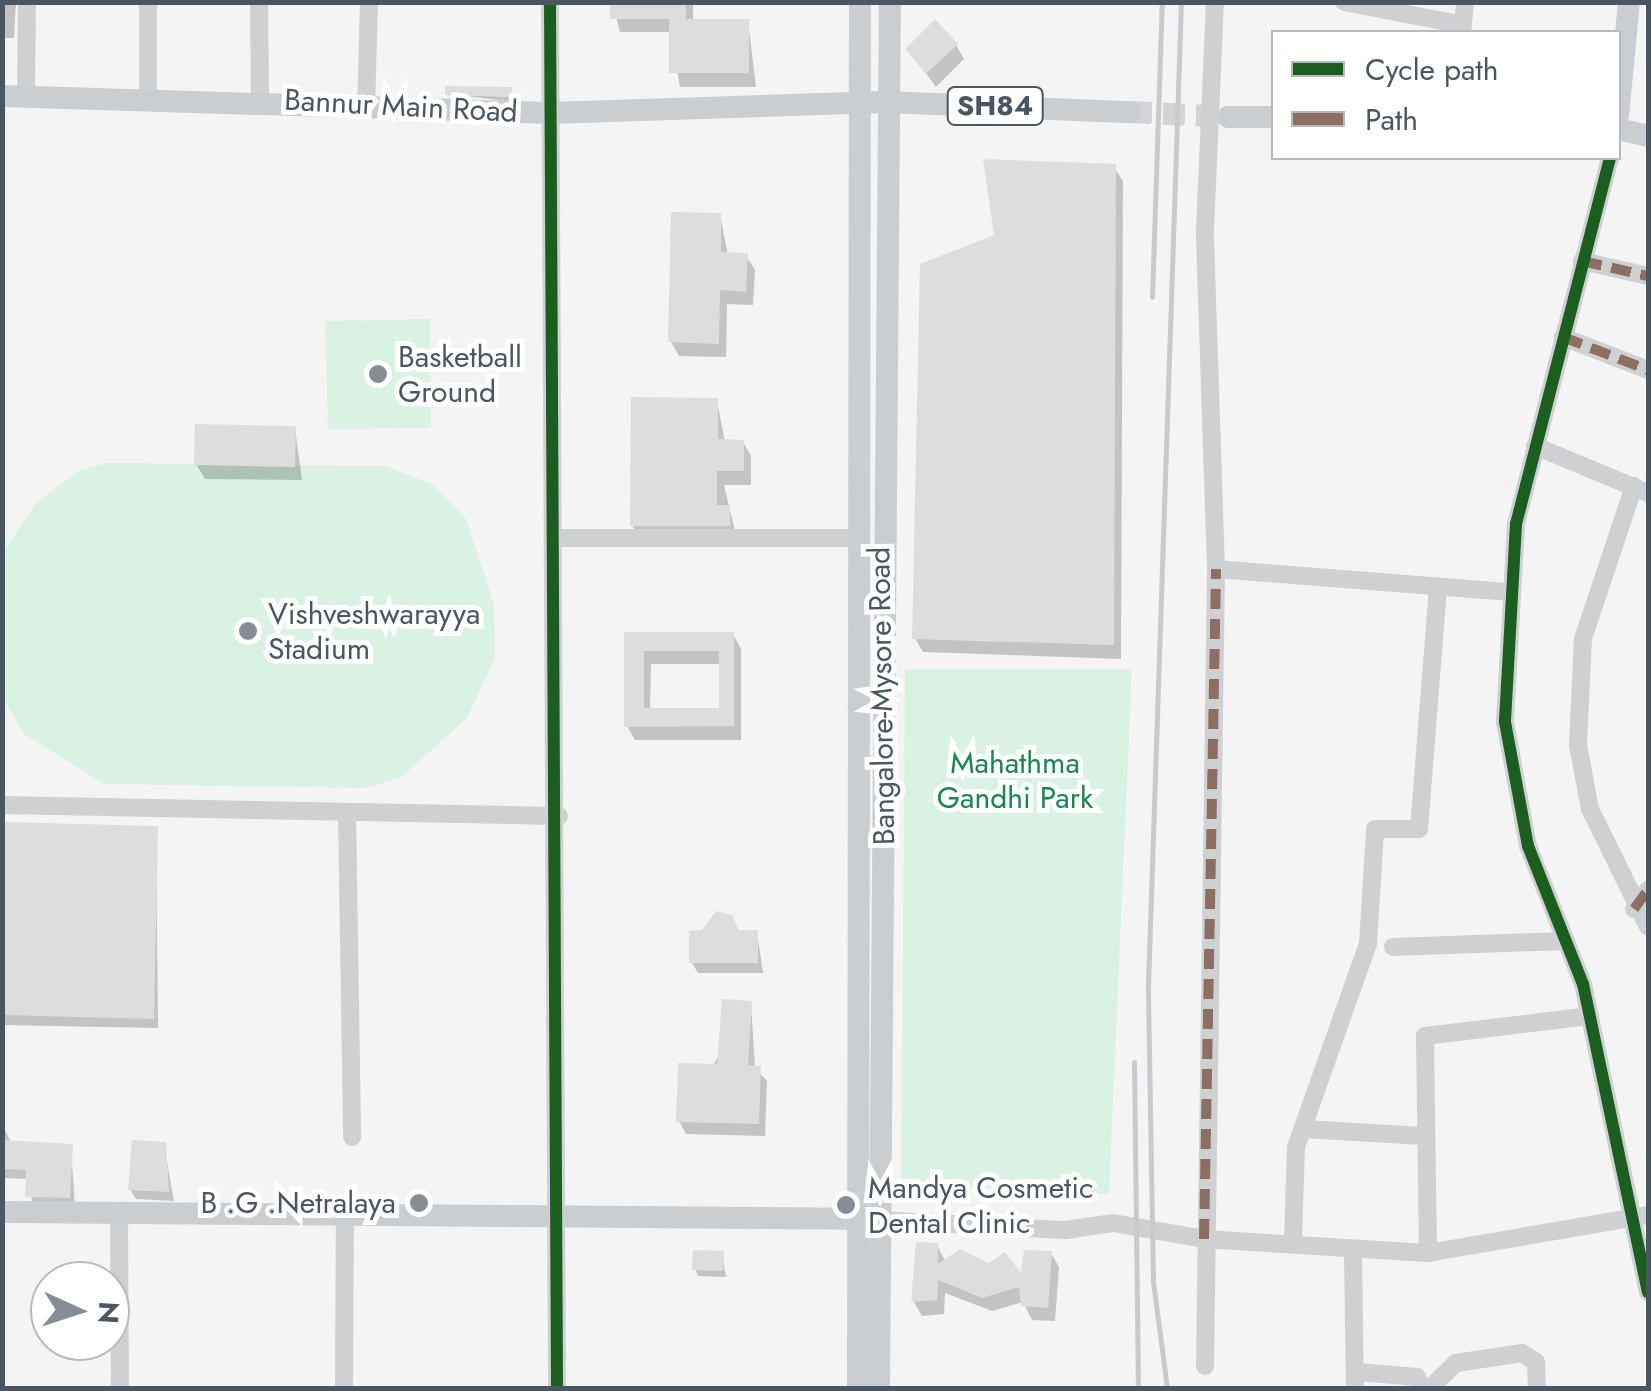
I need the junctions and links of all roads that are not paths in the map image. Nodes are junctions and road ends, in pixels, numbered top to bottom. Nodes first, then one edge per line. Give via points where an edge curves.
1 (26, 2) edge
2 (148, 2) edge
3 (260, 2) edge
4 (369, 2) edge
5 (550, 2) edge
6 (860, 2) edge
7 (890, 2) edge
8 (1215, 2) edge
9 (1344, 2) edge
10 (1465, 2) edge
11 (1629, 2) edge
12 (1463, 29) edge
13 (1621, 85) edge
14 (14, 96) edge
15 (260, 97) junction
16 (148, 98) junction
17 (888, 102) junction
18 (859, 103) junction
19 (366, 110) junction
20 (1130, 112) tunnel mouth
21 (550, 113) junction
22 (1228, 117) tunnel mouth
23 (1271, 117) edge
24 (1621, 130) edge
25 (1648, 136) edge
26 (1609, 160) edge
27 (1582, 262) junction
28 (1648, 276) edge
29 (1563, 337) junction
30 (1648, 370) edge
31 (1535, 446) junction
32 (1641, 490) edge
33 (556, 538) junction
34 (859, 538) junction
35 (1216, 570) junction
36 (1438, 588) junction
37 (1510, 592) junction
38 (2, 805) edge
39 (346, 812) junction
40 (558, 816) junction
41 (1648, 890) edge
42 (1634, 909) junction
43 (1648, 927) edge
44 (1566, 941) junction
45 (1393, 948) dead end
46 (1590, 1016) junction
47 (1303, 1129) junction
48 (1424, 1136) junction
49 (352, 1137) dead end
50 (2, 1212) edge
51 (119, 1213) junction
52 (555, 1216) junction
53 (1640, 1216) edge
54 (870, 1219) junction
55 (345, 1220) junction
56 (1204, 1239) junction
57 (1293, 1241) junction
58 (1353, 1252) junction
59 (1428, 1252) junction
60 (1648, 1292) edge
61 (1205, 1366) dead end
62 (1357, 1380) edge
63 (120, 1388) edge
64 (344, 1388) edge
65 (556, 1388) edge
66 (858, 1388) edge
67 (878, 1388) edge
68 (1421, 1388) edge
69 (1430, 1388) edge
70 (1536, 1388) edge

1 - 14 street
2 - 16 street
3 - 15 street
4 - 19 street
5 - 21 street
6 - 18 main road, Bangalore-Mysore Road
7 - 17 main road, Bangalore-Mysore Road
8 - 35 street via 1206,230
9 - 12 street
10 - 12 street
11 - 13 main road
14 - 16 main road, Bannur Main Road
15 - 16 main road, Bannur Main Road
15 - 19 main road, Bannur Main Road
17 - 18 main road, SH84
17 - 20 main road, SH84
17 - 54 main road, Bangalore-Mysore Road
18 - 21 main road, Bannur Main Road
18 - 34 main road, Bangalore-Mysore Road
19 - 21 main road, Bannur Main Road
21 - 33 street
22 - 23 main road
24 - 25 main road
26 - 27 street
27 - 28 street
27 - 29 street
29 - 30 street
29 - 31 street
31 - 32 street
31 - 37 street
32 - 42 street via 1583,638 1578,745 1590,809
33 - 34 street
33 - 40 street
34 - 54 main road, Bangalore-Mysore Road
35 - 36 street
35 - 56 street
36 - 37 street
36 - 47 street via 1419,830 1375,828 1368,944
37 - 44 street via 1512,786
38 - 39 street
39 - 40 street
39 - 49 street
40 - 52 street
41 - 42 street
42 - 43 street
44 - 45 street
44 - 46 street
46 - 48 street via 1432,1031 1420,1045
46 - 53 street
47 - 48 street
47 - 57 street
48 - 59 street
50 - 51 main road
51 - 55 main road
51 - 63 street
52 - 54 main road
52 - 55 main road
52 - 65 street
53 - 59 street
53 - 60 street
54 - 56 street via 1066,1230 1113,1223
54 - 66 main road, Bangalore-Mysore Road
54 - 67 main road, Bangalore-Mysore Road
55 - 64 street
56 - 57 street
56 - 61 street
57 - 58 street
58 - 59 street
58 - 62 street
62 - 68 street via 1416,1376
69 - 70 street via 1456,1363 1522,1353 1536,1362

